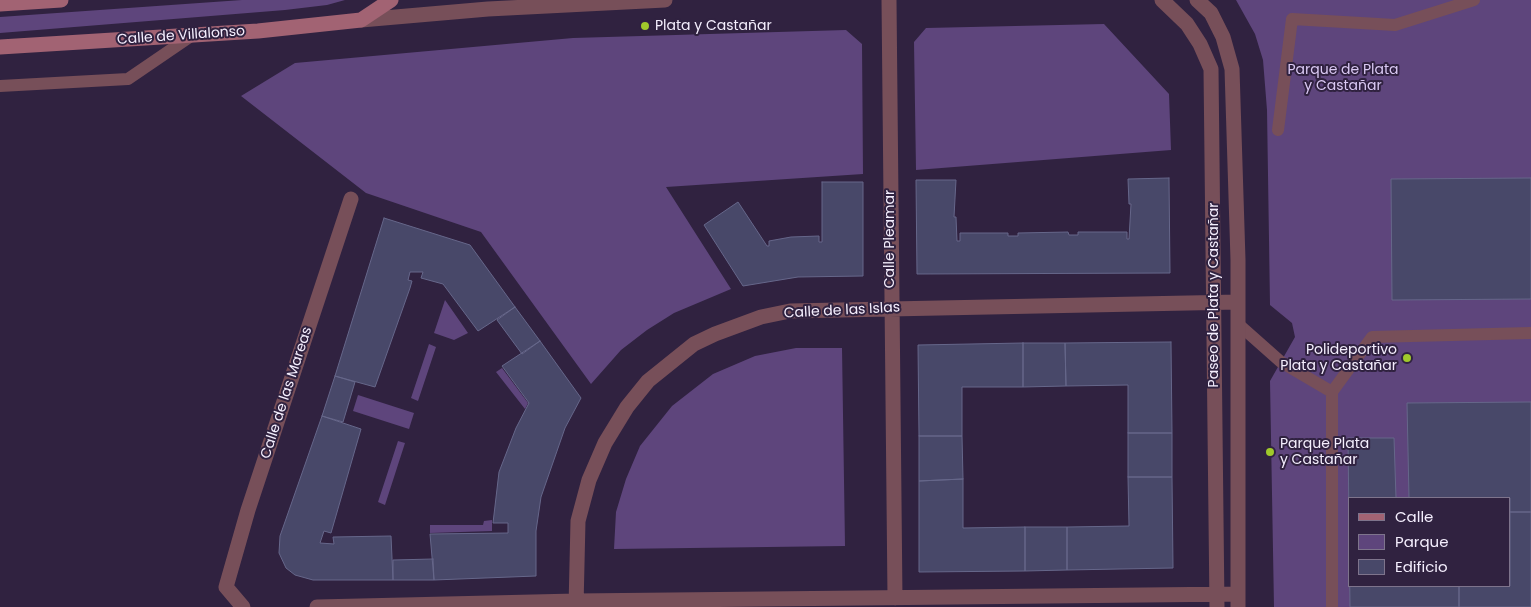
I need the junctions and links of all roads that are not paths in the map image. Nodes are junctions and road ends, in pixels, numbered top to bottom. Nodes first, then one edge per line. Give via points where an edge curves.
1 (61, 0) edge
2 (392, 0) edge
3 (665, 0) edge
4 (888, 0) edge
5 (1162, 0) edge
6 (1197, 0) edge
7 (1474, 0) edge
8 (0, 4) edge
9 (361, 20) junction
10 (191, 36) junction
11 (0, 47) edge
12 (0, 86) edge
13 (1278, 130) dead end
14 (350, 199) dead end
15 (1238, 302) junction
16 (1213, 303) junction
17 (890, 308) junction
18 (1237, 323) junction
19 (1531, 333) edge
20 (1332, 392) junction
21 (895, 598) junction
22 (1238, 600) edge
23 (1217, 601) edge
24 (576, 604) edge
25 (243, 607) edge
26 (317, 607) edge
27 (1332, 607) edge

1 - 8 main road
2 - 9 main road
3 - 9 street via 488,9
4 - 17 street, Calle Pleamar
5 - 16 street, Paseo de Plata y Castañar via 1187,24 1211,69
6 - 15 street, Paseo de Plata y Castañar via 1211,13 1223,37 1232,69
7 - 13 lane via 1395,25 1292,19
9 - 10 main road, Calle de Villalonso
10 - 11 main road, Calle de Villalonso
10 - 12 lane via 128,80
14 - 25 street, Calle de las Mareas via 226,587
15 - 16 street, Calle de las Islas
15 - 18 street, Paseo de Plata y Castañar
16 - 17 street, Calle de las Islas
16 - 23 street, Paseo de Plata y Castañar
17 - 21 street, Calle Pleamar
17 - 24 street, Calle de las Islas via 790,311 760,318 694,344 648,381 605,442 583,499 578,520
18 - 20 lane via 1281,362
18 - 22 street, Paseo de Plata y Castañar
19 - 20 lane via 1372,337
20 - 27 lane
21 - 23 street
21 - 24 street
22 - 23 street
24 - 26 street

